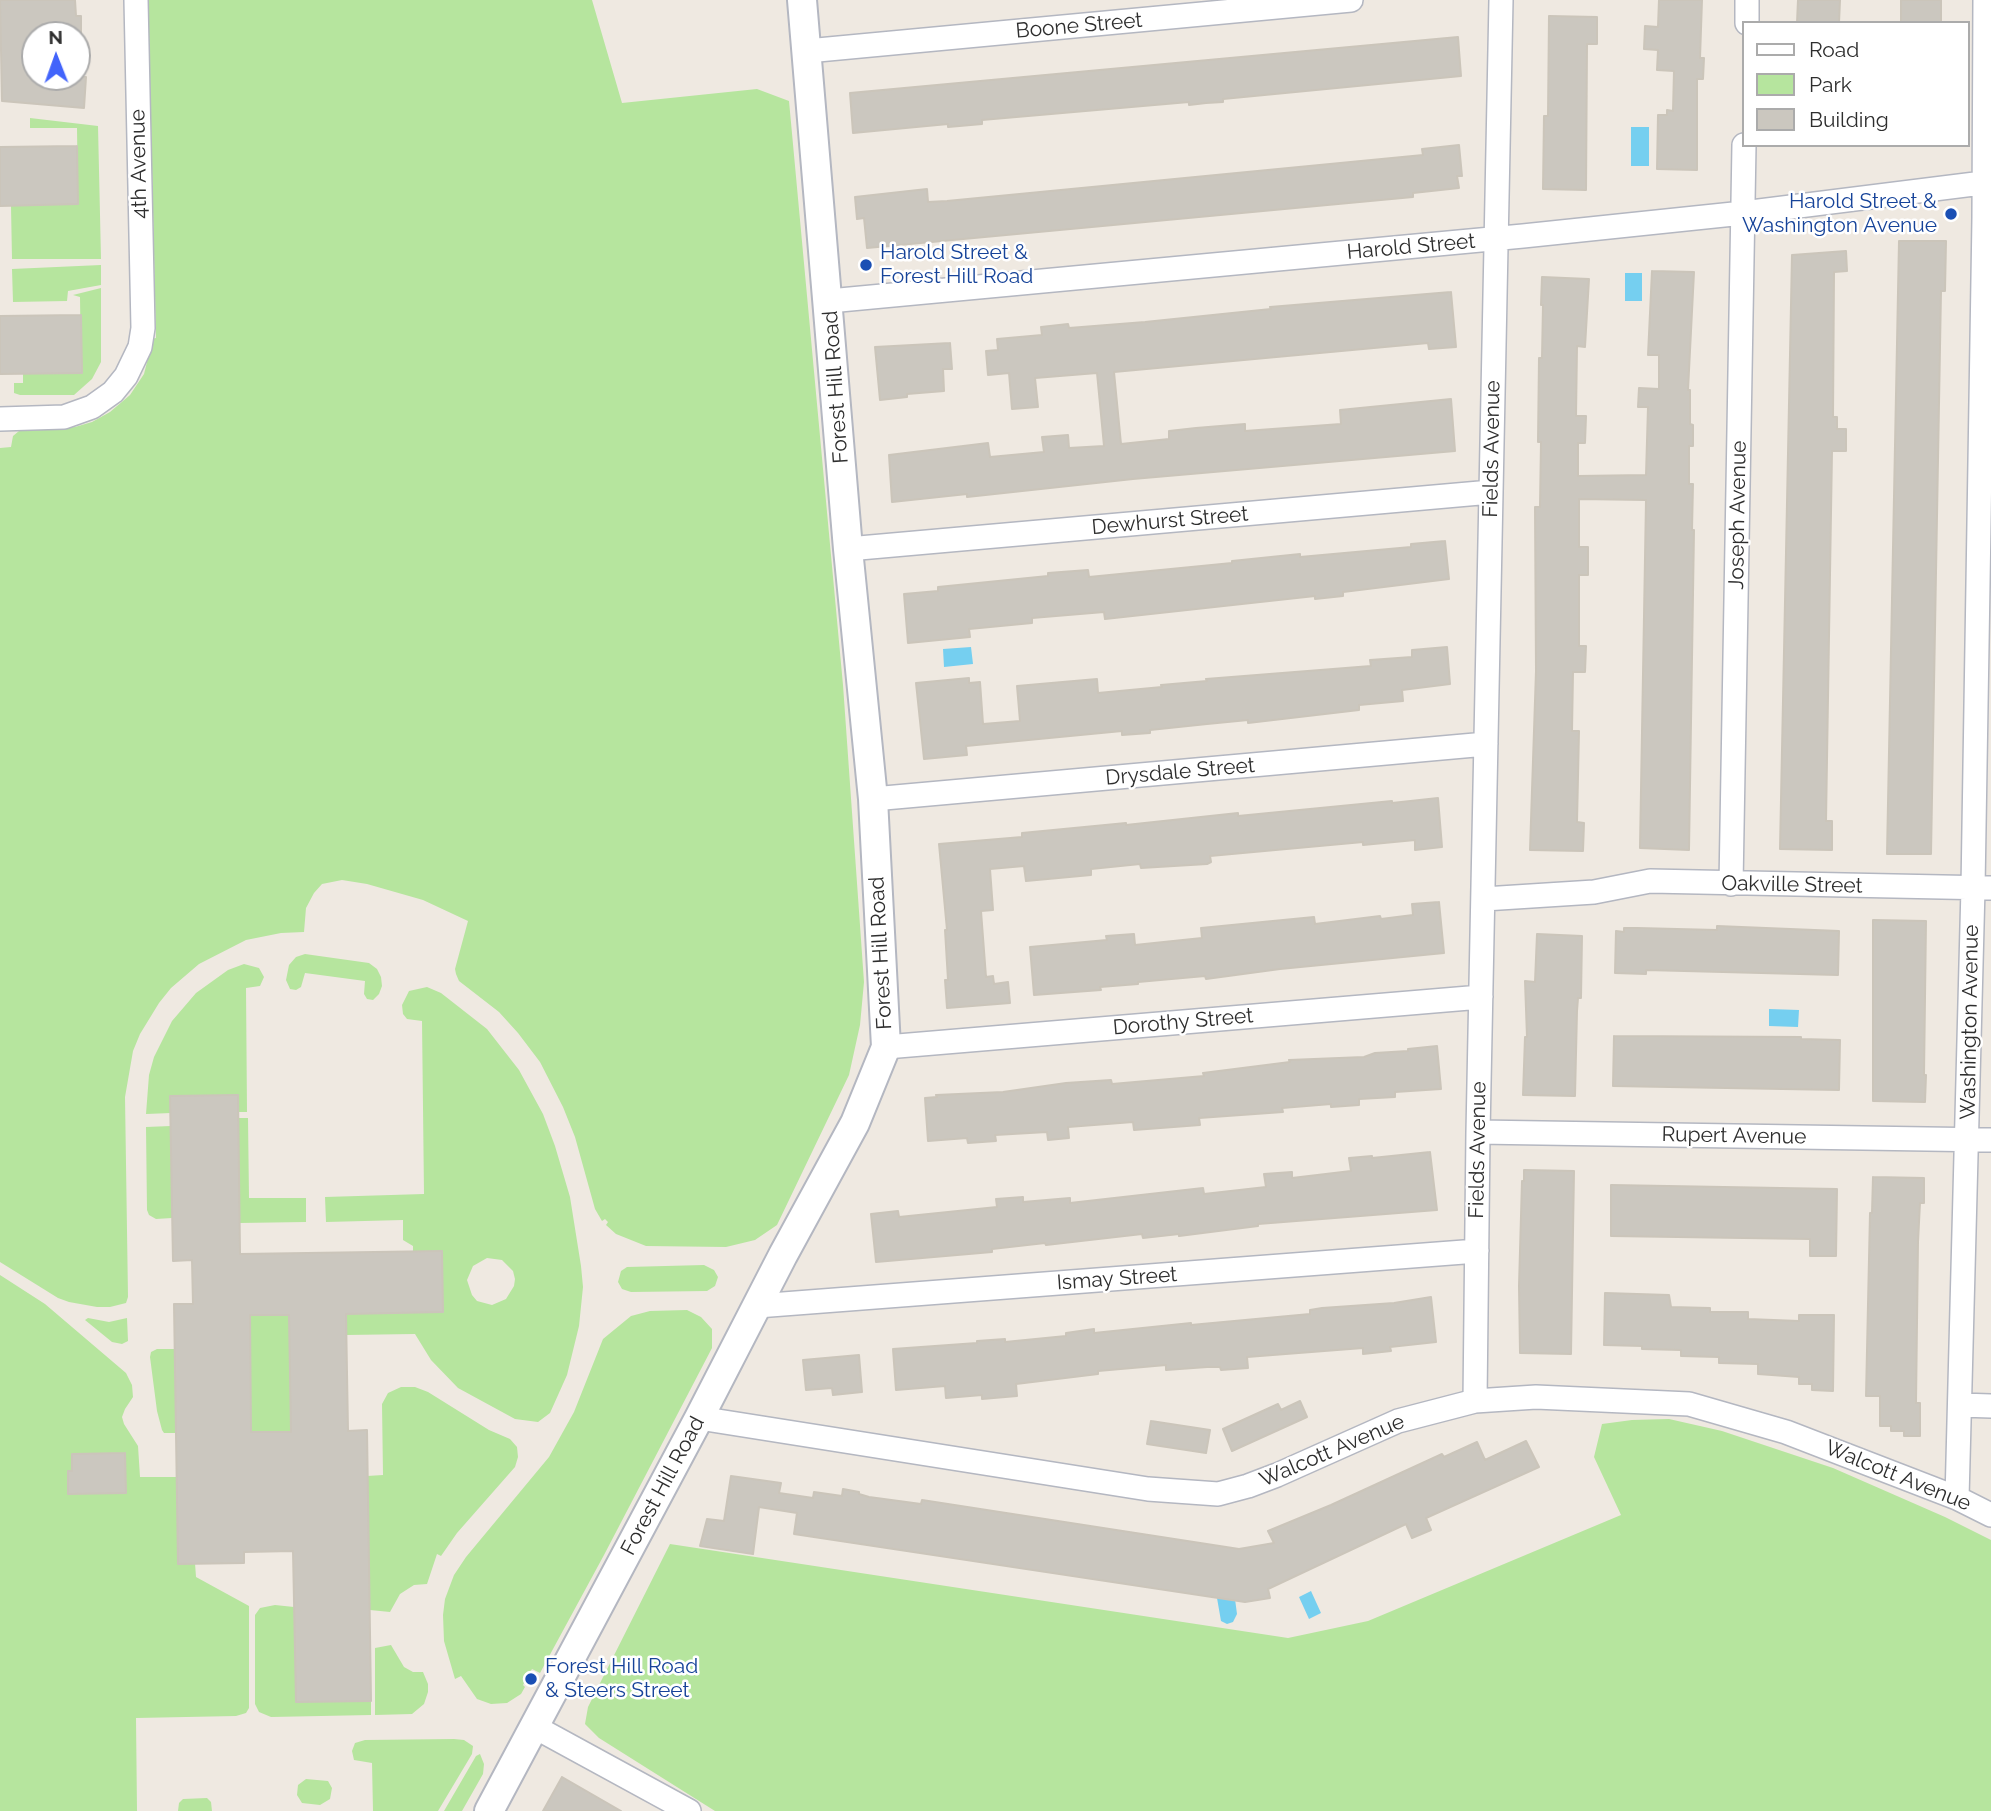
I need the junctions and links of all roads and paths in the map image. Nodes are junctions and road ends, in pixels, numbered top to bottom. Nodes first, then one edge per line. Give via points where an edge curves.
1 (136, 0) edge
2 (802, 0) edge
3 (1351, 0) edge
4 (1501, 0) edge
5 (1747, 0) edge
6 (1985, 0) edge
7 (1747, 21) edge
8 (807, 51) junction
9 (1744, 147) edge
10 (1988, 183) edge
11 (1743, 213) junction
12 (1497, 239) junction
13 (829, 301) junction
14 (1986, 406) edge
15 (0, 419) edge
16 (1491, 492) junction
17 (848, 549) junction
18 (1984, 646) edge
19 (1486, 744) junction
20 (873, 799) junction
21 (1731, 884) junction
22 (1982, 888) edge
23 (1484, 899) junction
24 (1480, 997) junction
25 (886, 1047) junction
26 (1478, 1132) junction
27 (1967, 1140) junction
28 (1991, 1140) edge
29 (1477, 1251) junction
30 (757, 1306) junction
31 (1475, 1401) junction
32 (1961, 1405) junction
33 (1991, 1406) edge
34 (699, 1418) junction
35 (1957, 1498) junction
36 (1991, 1515) edge
37 (535, 1727) junction
38 (489, 1811) edge
39 (688, 1811) edge

1 - 15 street, 4th Avenue via 140,347 126,376 92,407 64,417
2 - 8 street, Forest Hill Road
3 - 8 street, Boone Street
4 - 12 street, Fields Avenue
5 - 7 street
6 - 10 street, Washington Avenue
8 - 13 street, Forest Hill Road
9 - 11 street, Joseph Avenue
10 - 11 street, Harold Street
10 - 14 street, Washington Avenue
11 - 12 street, Harold Street
11 - 21 street, Joseph Avenue
12 - 13 street, Harold Street
12 - 16 street, Fields Avenue
13 - 17 street, Forest Hill Road
14 - 18 street, Washington Avenue
16 - 17 street, Dewhurst Street
16 - 19 street, Fields Avenue
17 - 20 street, Forest Hill Road
18 - 22 street, Washington Avenue
19 - 20 street, Drysdale Street
19 - 23 street, Fields Avenue
20 - 25 street, Forest Hill Road
21 - 22 street, Oakville Street
21 - 23 street, Oakville Street via 1650,881 1594,892
22 - 27 street, Washington Avenue
23 - 24 street, Fields Avenue
24 - 25 street, Dorothy Street
24 - 26 street, Fields Avenue
25 - 30 street, Forest Hill Road via 855,1123
26 - 27 street, Rupert Avenue
26 - 29 street, Fields Avenue
27 - 28 street, Rupert Avenue
27 - 32 street, Washington Avenue
29 - 30 street, Ismay Street
29 - 31 street, Fields Avenue
30 - 34 street, Forest Hill Road
31 - 34 street, Walcott Avenue via 1398,1421 1277,1475 1217,1494 1148,1489
31 - 35 street, Walcott Avenue via 1536,1397 1689,1404 1786,1432
32 - 33 street
32 - 35 street, Washington Avenue
34 - 37 street, Forest Hill Road
35 - 36 street, Walcott Avenue
37 - 38 street, Forest Hill Road
37 - 39 street

